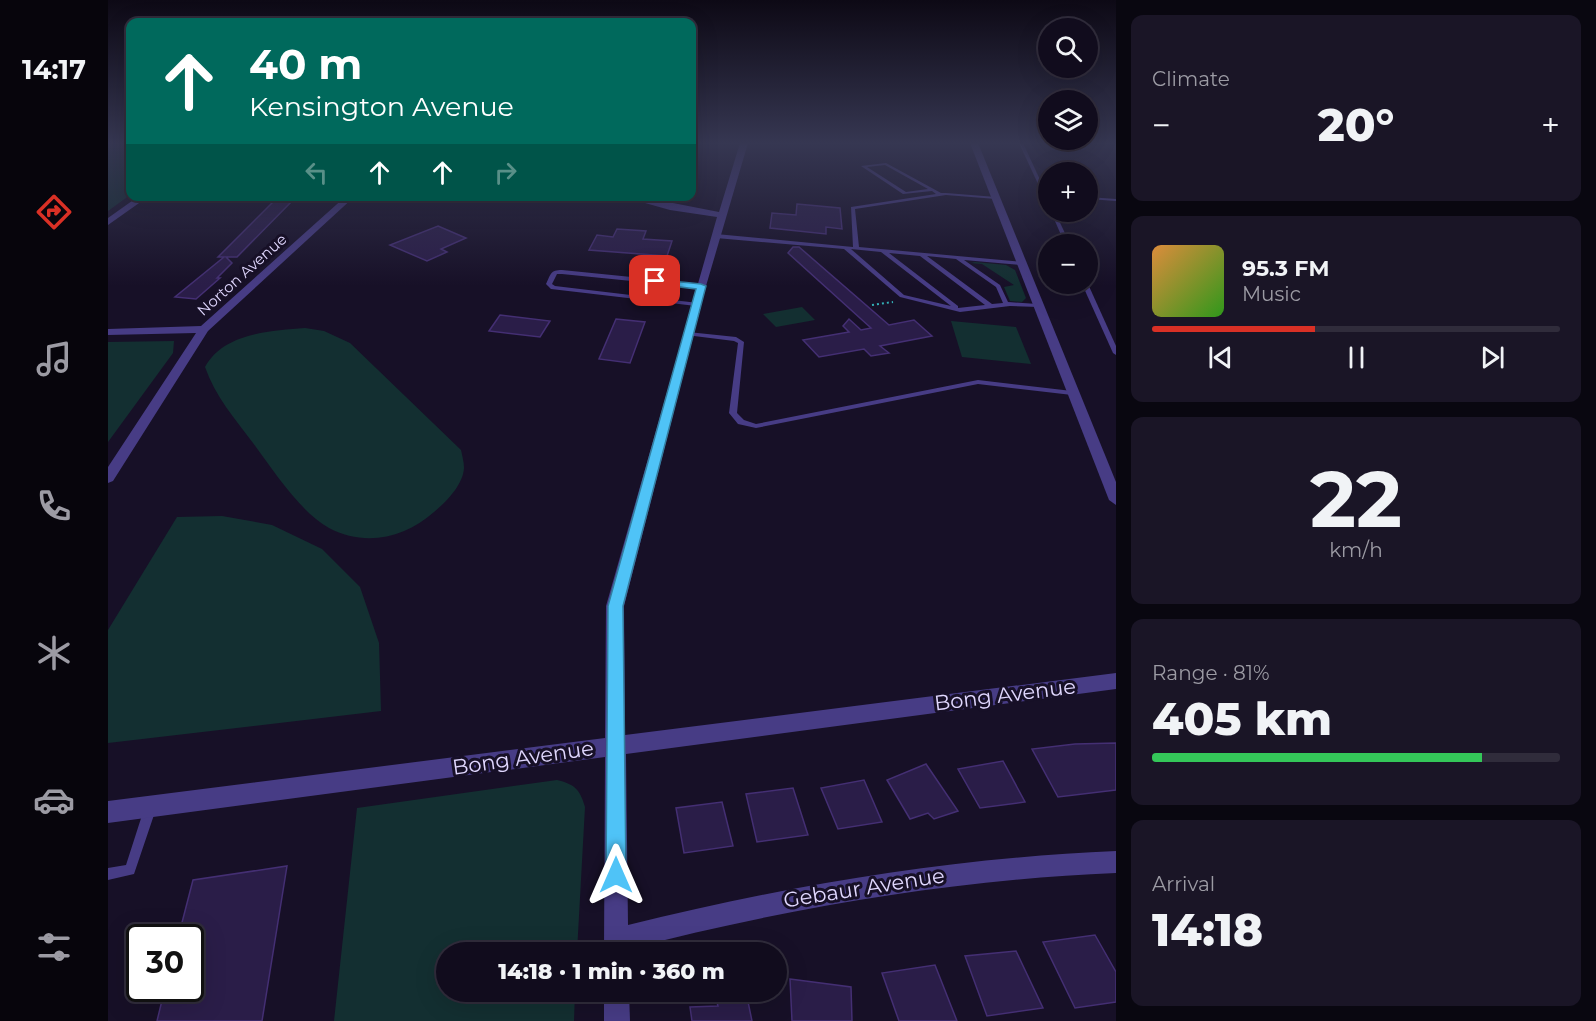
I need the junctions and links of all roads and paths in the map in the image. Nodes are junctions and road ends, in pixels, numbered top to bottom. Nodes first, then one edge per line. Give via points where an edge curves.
1 (729, 191) edge
2 (901, 191) edge
3 (927, 191) edge
4 (934, 191) edge
5 (993, 191) edge
6 (941, 195) junction
7 (996, 198) junction
8 (1098, 199) edge
9 (1116, 200) edge
10 (138, 201) edge
11 (345, 201) edge
12 (650, 201) edge
13 (722, 215) junction
14 (108, 222) edge
15 (716, 236) junction
16 (846, 248) junction
17 (856, 248) junction
18 (882, 251) junction
19 (922, 254) junction
20 (957, 257) junction
21 (1021, 263) junction
22 (701, 286) junction
23 (1090, 294) edge
24 (893, 302) dead end
25 (696, 304) junction
26 (1006, 304) junction
27 (872, 305) dead end
28 (990, 306) junction
29 (1038, 306) junction
30 (960, 310) junction
31 (204, 329) junction
32 (108, 332) edge
33 (688, 334) junction
34 (1114, 343) edge
35 (1116, 353) edge
36 (1072, 393) junction
37 (108, 478) edge
38 (1116, 500) edge
39 (1116, 681) edge
40 (616, 746) junction
41 (152, 806) junction
42 (108, 812) edge
43 (1116, 862) edge
44 (108, 874) edge
45 (616, 942) edge
46 (628, 942) edge
47 (617, 1002) edge
48 (617, 1021) edge

1 - 13 street
2 - 3 lane
4 - 6 lane
5 - 7 street
6 - 7 lane
6 - 17 lane via 853,208
7 - 21 street
8 - 9 lane
10 - 14 street
11 - 31 street, Norton Avenue
12 - 13 street
13 - 15 street
15 - 16 lane
15 - 22 street
16 - 17 lane
16 - 30 lane via 902,296
17 - 18 lane
18 - 19 lane
18 - 30 lane
19 - 20 lane
19 - 28 lane
20 - 21 lane
20 - 26 lane via 998,286
21 - 29 street
22 - 25 street
22 - 25 lane via 562,272 555,272 549,284 553,288
23 - 34 lane
24 - 27 path
25 - 33 street
26 - 28 lane
26 - 29 lane
28 - 30 lane
29 - 36 street
31 - 32 street
31 - 37 street, Norton Avenue
33 - 36 lane via 741,342 734,413 741,422 756,426 978,382
33 - 40 street via 615,606
34 - 35 lane
36 - 38 street
39 - 40 street, Bong Avenue
40 - 41 street, Bong Avenue
40 - 45 street
41 - 42 street, Bong Avenue
41 - 44 lane via 130,870
43 - 46 street, Gebaur Avenue via 952,873 833,890 712,915
47 - 48 street

